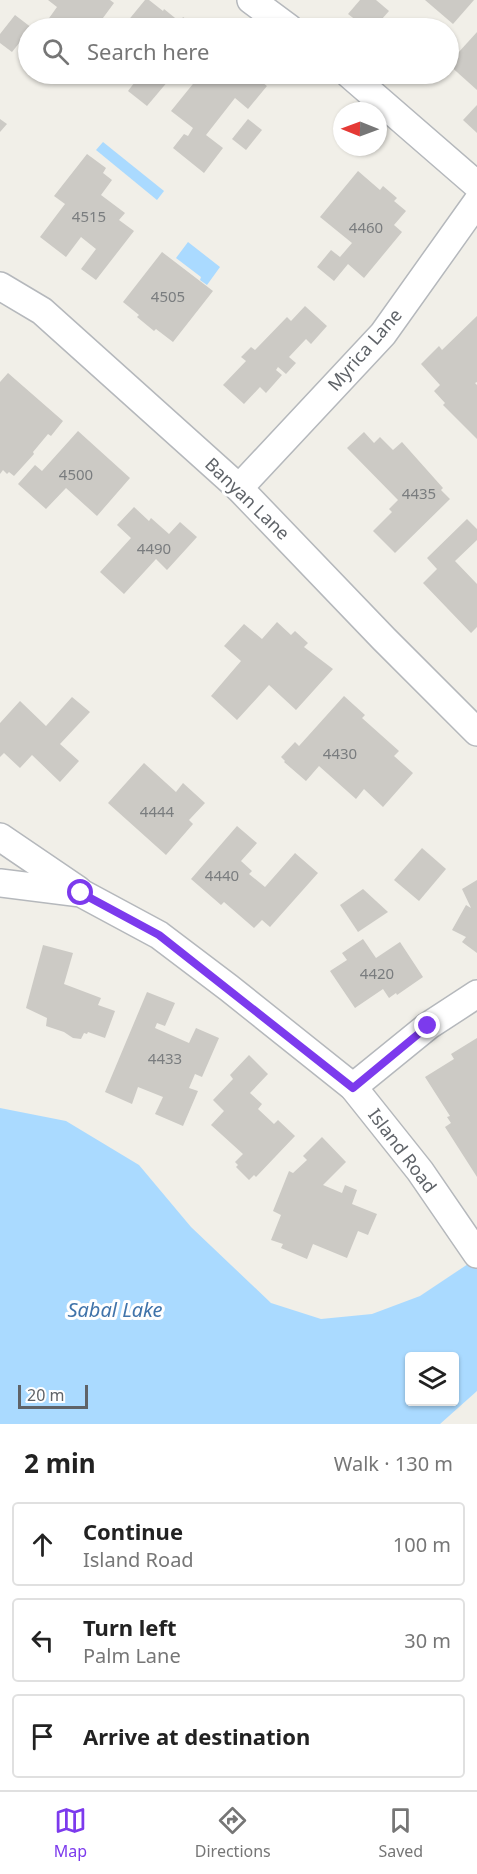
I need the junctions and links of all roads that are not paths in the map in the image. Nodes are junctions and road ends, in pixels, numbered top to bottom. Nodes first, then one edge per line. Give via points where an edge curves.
1 (251, 0) edge
2 (275, 18) edge
3 (361, 84) edge
4 (477, 185) edge
5 (477, 202) edge
6 (0, 286) edge
7 (239, 488) junction
8 (477, 732) edge
9 (0, 837) edge
10 (0, 883) edge
11 (81, 893) junction
12 (477, 994) edge
13 (353, 1088) junction
14 (477, 1253) edge

1 - 2 street
3 - 4 street
5 - 7 street, Myrica Lane via 384,334
6 - 7 street, Banyan Lane via 42,311
7 - 8 street, Banyan Lane
9 - 11 street, Island Road
10 - 11 street, Island Road
11 - 13 street, Island Road via 159,935
12 - 13 street via 428,1026
13 - 14 street, Island Road via 420,1171

